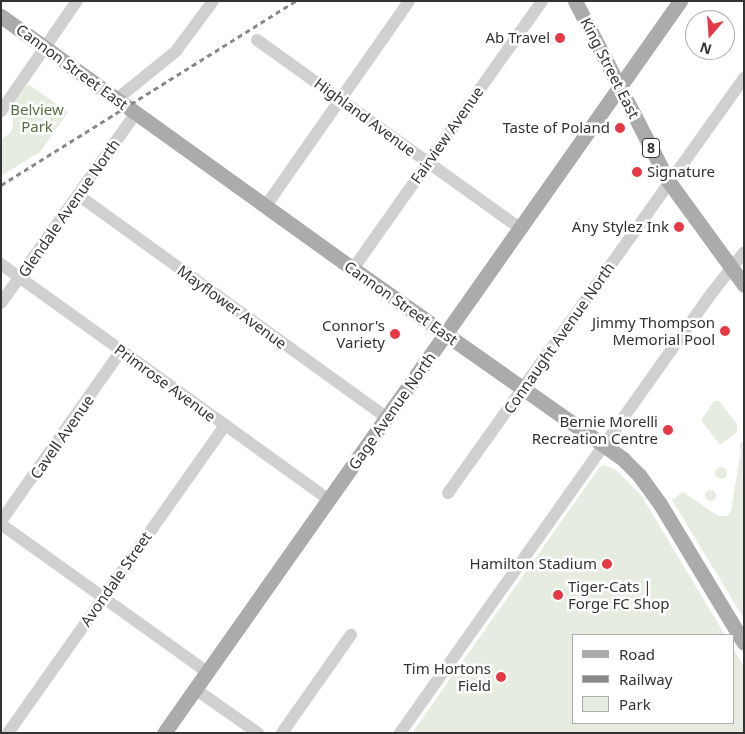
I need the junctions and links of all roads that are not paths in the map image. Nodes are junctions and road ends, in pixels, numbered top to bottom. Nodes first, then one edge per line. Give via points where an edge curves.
1 (77, 1) edge
2 (213, 1) edge
3 (408, 1) edge
4 (542, 1) edge
5 (575, 1) edge
6 (680, 1) edge
7 (1, 16) edge
8 (257, 40) dead end
9 (45, 47) junction
10 (744, 78) edge
11 (620, 88) junction
12 (116, 99) junction
13 (340, 99) junction
14 (1, 111) edge
15 (136, 113) junction
16 (428, 163) junction
17 (669, 182) junction
18 (78, 195) junction
19 (265, 206) junction
20 (521, 229) junction
21 (744, 252) edge
22 (1, 264) edge
23 (731, 269) junction
24 (352, 270) junction
25 (19, 278) junction
26 (744, 285) edge
27 (1, 302) edge
28 (446, 335) junction
29 (122, 351) junction
30 (523, 389) junction
31 (387, 418) junction
32 (225, 425) junction
33 (604, 445) junction
34 (448, 493) dead end
35 (329, 500) junction
36 (1, 523) edge
37 (102, 597) junction
38 (351, 635) dead end
39 (744, 643) edge
40 (207, 672) junction
41 (196, 689) junction
42 (8, 733) edge
43 (164, 733) edge
44 (258, 733) edge
45 (282, 733) edge
46 (400, 733) edge

1 - 9 street
2 - 12 street via 180,47
3 - 13 street
4 - 16 street, Fairview Avenue
5 - 11 main road, King Street East / 8
6 - 11 main road, Gage Avenue North
7 - 9 main road, Cannon Street East
8 - 13 street, Highland Avenue
9 - 12 main road, Cannon Street East
9 - 14 street
10 - 17 street, Connaught Avenue North
11 - 17 main road, King Street East / 8
11 - 20 main road, Gage Avenue North
12 - 15 main road, Cannon Street East
13 - 16 street, Highland Avenue
13 - 19 street
15 - 18 street, Glendale Avenue North
15 - 19 main road, Cannon Street East
16 - 20 street, Highland Avenue
16 - 24 street, Fairview Avenue
17 - 23 main road, King Street East / 8
17 - 30 street, Connaught Avenue North
18 - 25 street, Glendale Avenue North
18 - 31 street, Mayflower Avenue
19 - 24 main road, Cannon Street East
20 - 28 main road, Gage Avenue North
21 - 23 street
22 - 25 street, Primrose Avenue
23 - 26 main road, King Street East / 8
23 - 33 street
24 - 28 main road, Cannon Street East
25 - 27 street, Glendale Avenue North
25 - 29 street, Primrose Avenue
28 - 30 main road, Cannon Street East
28 - 31 main road, Gage Avenue North
29 - 32 street, Primrose Avenue
29 - 36 street, Cavell Avenue
30 - 33 main road, Cannon Street East
30 - 34 street, Connaught Avenue North
31 - 35 main road, Gage Avenue North
32 - 35 street, Primrose Avenue
32 - 37 street, Avondale Street
33 - 39 main road, Cannon Street East via 639,475 656,498
33 - 46 street
35 - 40 main road, Gage Avenue North
36 - 37 street
37 - 40 street
37 - 42 street, Avondale Street
38 - 45 street
40 - 41 main road, Gage Avenue North
41 - 43 main road, Gage Avenue North
41 - 44 street

